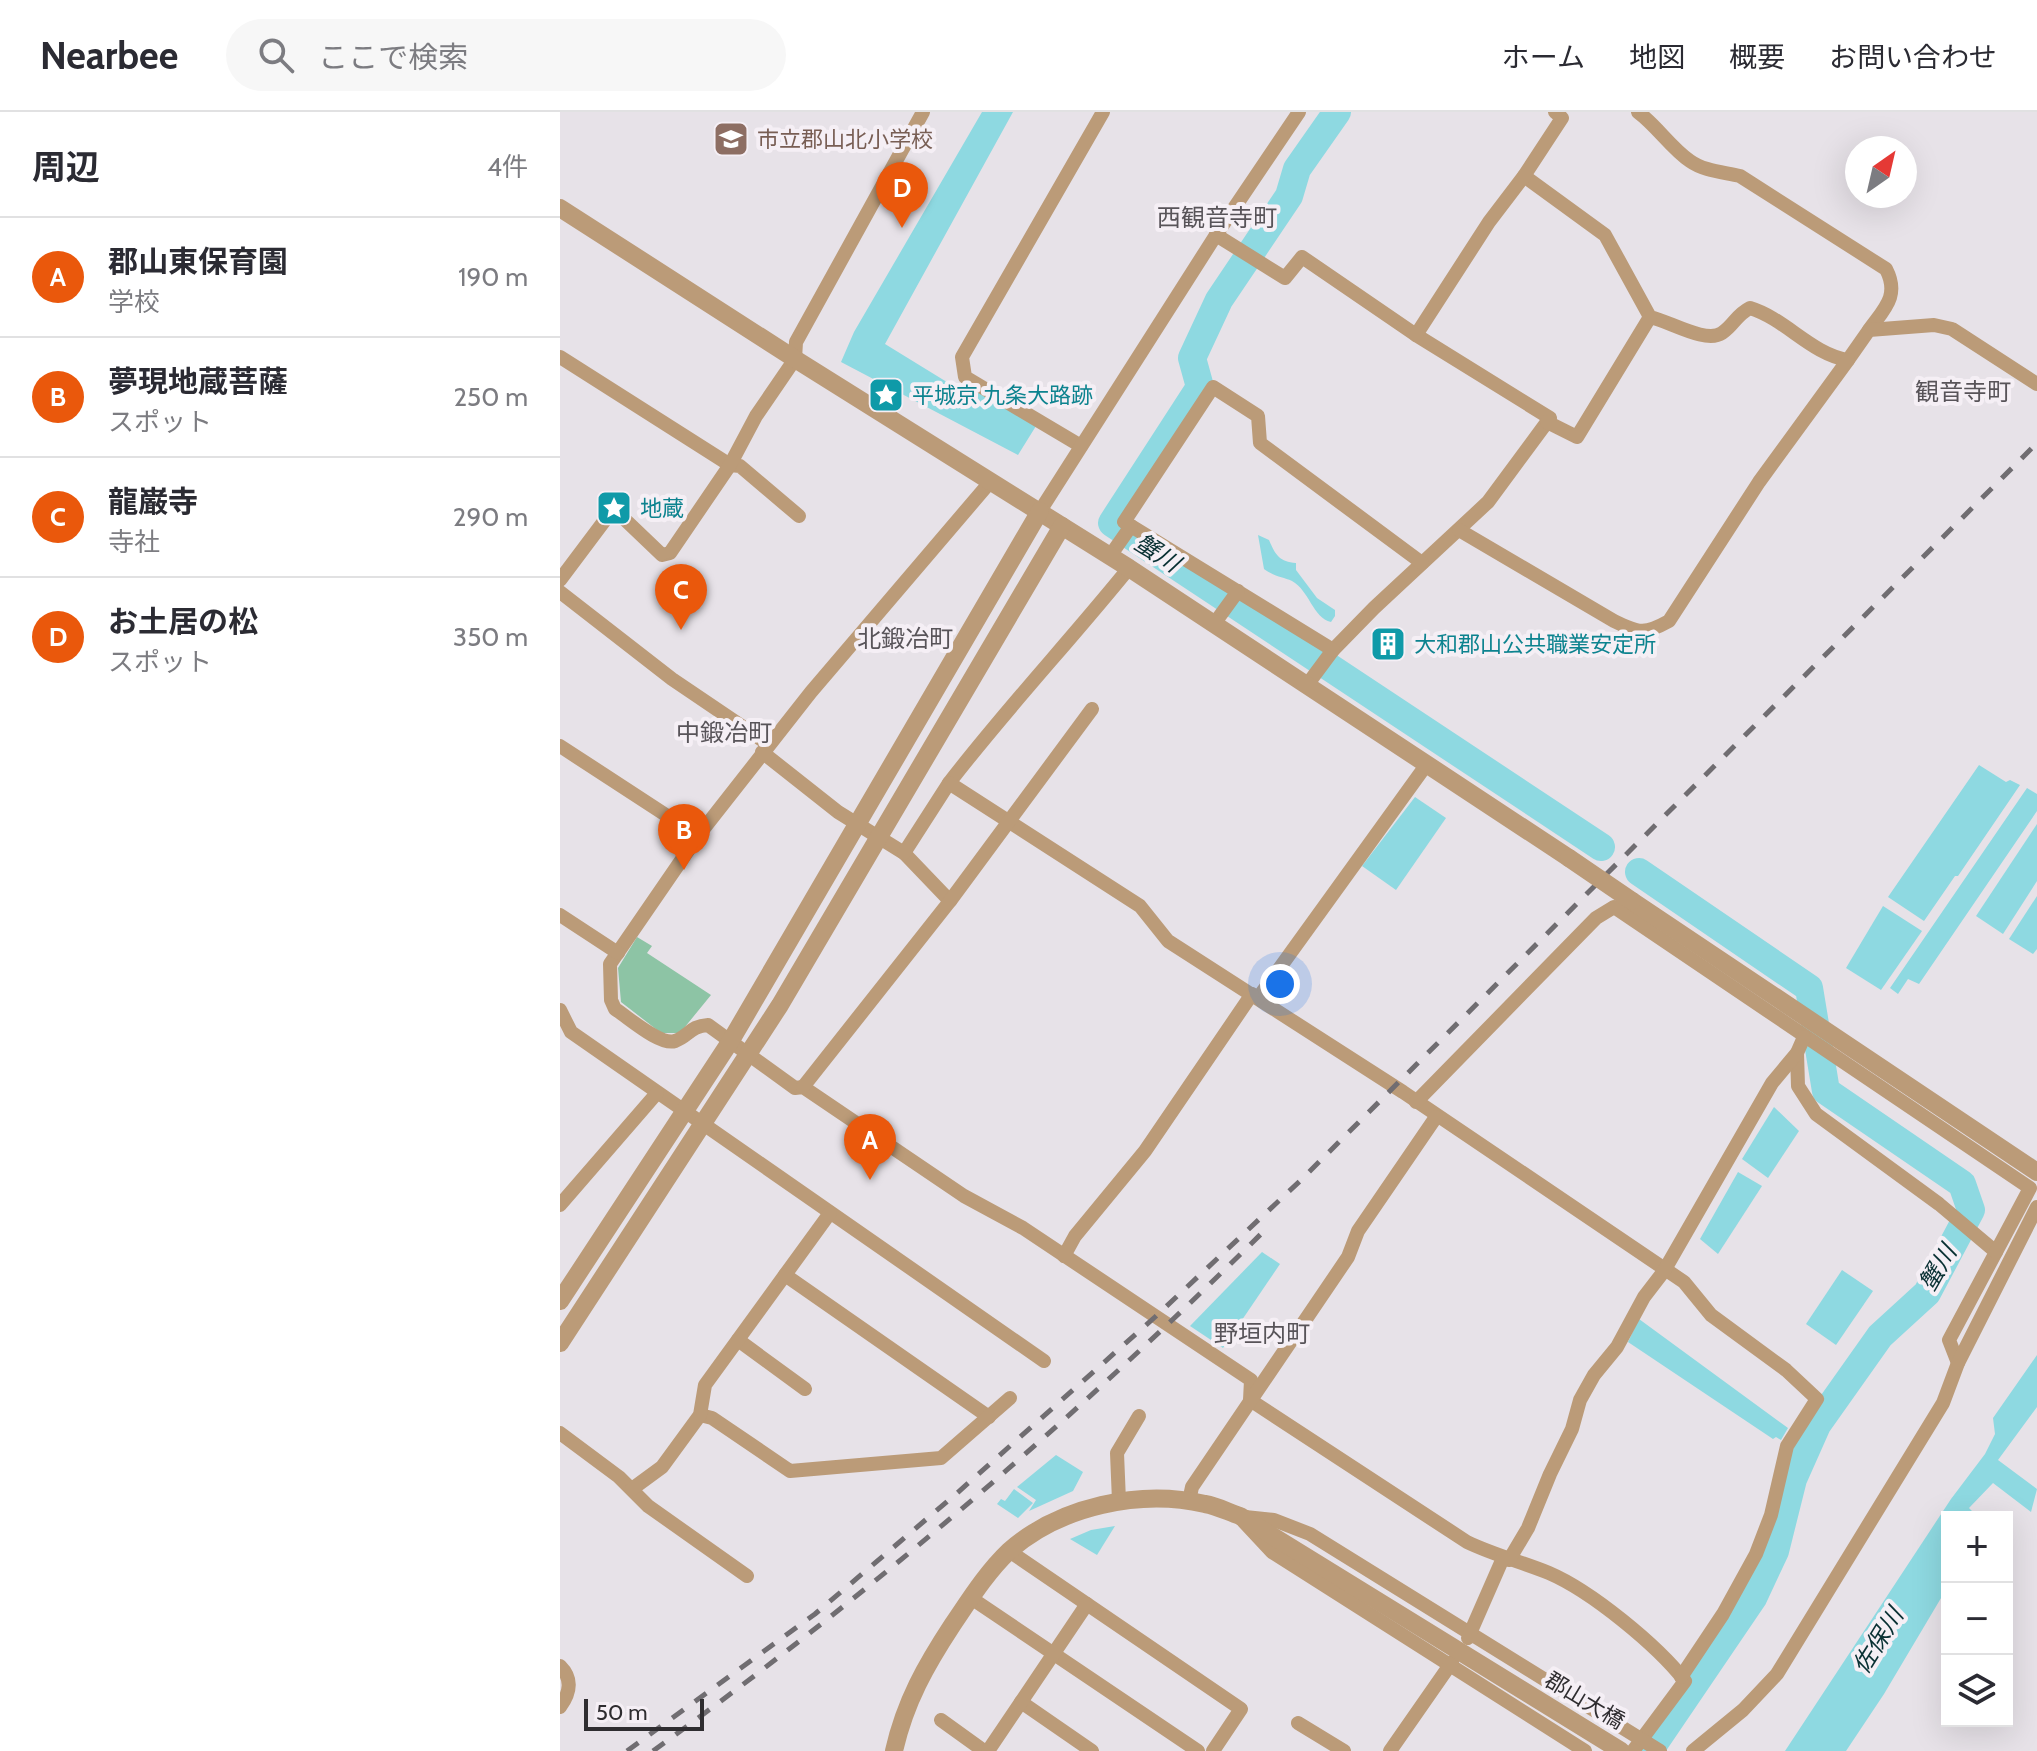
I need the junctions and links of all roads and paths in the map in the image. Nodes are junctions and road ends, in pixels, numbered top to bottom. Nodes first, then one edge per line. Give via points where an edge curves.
1 (923, 112) edge
2 (1103, 112) edge
3 (1299, 112) edge
4 (1555, 112) edge
5 (1638, 112) edge
6 (1524, 176) junction
7 (560, 208) edge
8 (1216, 235) junction
9 (1650, 317) junction
10 (1869, 330) junction
11 (1416, 335) junction
12 (560, 357) edge
13 (795, 359) junction
14 (1848, 360) junction
15 (2037, 384) edge
16 (1547, 422) junction
17 (1081, 446) junction
18 (730, 465) junction
19 (991, 481) junction
20 (1040, 511) junction
21 (799, 516) dead end
22 (1062, 526) junction
23 (1131, 526) junction
24 (1459, 530) junction
25 (1110, 556) junction
26 (1422, 563) junction
27 (1129, 568) junction
28 (560, 580) edge
29 (1238, 591) junction
30 (560, 592) edge
31 (1214, 624) junction
32 (1333, 650) junction
33 (1307, 685) junction
34 (1092, 709) dead end
35 (560, 746) edge
36 (765, 748) junction
37 (1427, 764) junction
38 (949, 783) junction
39 (857, 824) junction
40 (1008, 824) junction
41 (698, 836) junction
42 (878, 838) junction
43 (904, 853) junction
44 (950, 901) junction
45 (560, 915) edge
46 (618, 953) junction
47 (1255, 996) junction
48 (560, 1010) edge
49 (1804, 1037) junction
50 (730, 1042) junction
51 (1797, 1053) junction
52 (749, 1056) junction
53 (803, 1087) junction
54 (657, 1093) junction
55 (1416, 1102) junction
56 (685, 1112) junction
57 (1436, 1117) junction
58 (704, 1124) junction
59 (2037, 1172) edge
60 (560, 1205) edge
61 (2037, 1207) edge
62 (830, 1213) junction
63 (1996, 1252) junction
64 (1064, 1256) junction
65 (1664, 1271) junction
66 (785, 1275) junction
67 (560, 1301) edge
68 (566, 1321) edge
69 (738, 1340) junction
70 (560, 1343) edge
71 (1044, 1361) dead end
72 (1958, 1363) junction
73 (805, 1389) dead end
74 (1010, 1398) dead end
75 (1250, 1400) junction
76 (700, 1415) junction
77 (1139, 1416) dead end
78 (989, 1417) junction
79 (560, 1433) edge
80 (632, 1489) junction
81 (1119, 1501) junction
82 (1189, 1501) junction
83 (1240, 1516) junction
84 (1009, 1551) junction
85 (1506, 1559) junction
86 (747, 1576) dead end
87 (971, 1598) junction
88 (1087, 1604) junction
89 (1470, 1636) junction
90 (1054, 1654) junction
91 (1451, 1664) junction
92 (560, 1666) edge
93 (1681, 1677) junction
94 (1021, 1702) junction
95 (560, 1707) edge
96 (941, 1720) dead end
97 (1298, 1723) dead end
98 (1637, 1744) edge
99 (894, 1751) edge
100 (986, 1751) edge
101 (1092, 1751) edge
102 (1198, 1751) edge
103 (1213, 1751) edge
104 (1344, 1751) edge
105 (1390, 1751) edge
106 (1585, 1751) edge
107 (1621, 1751) edge
108 (1660, 1751) edge
109 (1693, 1751) edge

1 - 13 street via 796,342
2 - 17 street via 962,357 965,377
3 - 8 street
4 - 6 street via 1562,118
5 - 10 street via 1690,161 1740,176 1886,269 1893,282 1890,301
6 - 9 street via 1605,235
6 - 11 street
7 - 13 street
8 - 11 street via 1285,278 1302,257
8 - 17 street
9 - 14 street via 1708,338 1722,333 1750,308 1831,357
9 - 16 street via 1577,437
10 - 14 street
10 - 15 street via 1934,325 1952,329
11 - 16 street via 1550,418
12 - 18 street
13 - 18 street
13 - 19 street
14 - 24 street via 1759,482 1669,621 1650,632 1614,621
16 - 24 street via 1488,502
17 - 20 street
18 - 21 street via 740,466
18 - 28 street via 670,553 662,555 611,512
19 - 20 street
19 - 36 street
20 - 22 street
20 - 39 street
22 - 25 street
22 - 42 street
23 - 25 street
23 - 26 street via 1124,522 1213,387 1258,416 1260,443
23 - 29 street
24 - 26 street
25 - 27 street
26 - 32 street
27 - 31 street
27 - 38 street
29 - 31 street
29 - 32 street
30 - 36 street
31 - 33 street
32 - 33 street
33 - 37 street
34 - 40 street
35 - 41 street
36 - 39 street
36 - 41 street
37 - 47 street
37 - 59 street, bridge
38 - 40 street
38 - 43 street
39 - 42 street
39 - 50 street
40 - 44 street
40 - 47 street via 1140,906 1168,941
41 - 46 street
42 - 43 street
42 - 52 street
43 - 44 street
44 - 53 street
45 - 46 street
46 - 50 street via 609,972 615,1009 663,1042 708,1025
47 - 55 street
47 - 64 street
48 - 54 street via 571,1032
49 - 51 street
49 - 55 street via 1614,907 1596,918
49 - 63 street via 2030,1188
50 - 52 street
50 - 56 street
51 - 63 street via 1798,1086 1816,1114
51 - 65 street via 1772,1083
52 - 53 street via 795,1088
52 - 58 street
53 - 64 street
54 - 56 street
54 - 60 street
55 - 57 street
56 - 58 street
56 - 67 street
57 - 65 street
57 - 75 street
58 - 62 street
58 - 68 street
61 - 72 street
62 - 66 street
62 - 71 street
63 - 72 street via 1949,1340
64 - 75 street via 1251,1380
65 - 85 street via 1580,1400 1528,1528
65 - 93 street via 1684,1282 1711,1315 1817,1399 1787,1446 1756,1554
66 - 69 street
66 - 78 street
68 - 70 street
69 - 73 street
69 - 76 street via 705,1385
72 - 109 street via 1943,1403 1777,1674
74 - 78 street
75 - 82 street via 1192,1487
75 - 85 street via 1467,1542
76 - 78 street via 790,1471 941,1458
76 - 80 street via 662,1467
77 - 81 street via 1117,1453
79 - 80 street
80 - 86 street
81 - 82 street, 郡山大橋
81 - 84 street, 郡山大橋 via 1073,1514
82 - 83 street, 郡山大橋
83 - 89 street via 1274,1520 1310,1534
83 - 91 street via 1272,1552
83 - 107 street, 郡山大橋
84 - 87 street, 郡山大橋
84 - 88 street
85 - 89 street
85 - 93 street via 1580,1591 1651,1643
87 - 90 street
87 - 99 street, 郡山大橋 via 918,1679
88 - 90 street
88 - 103 street via 1241,1709
89 - 98 street
90 - 94 street
90 - 102 street
91 - 105 street
91 - 106 street
92 - 95 street via 570,1684
93 - 98 street via 1685,1681
94 - 100 street
94 - 101 street
96 - 100 street
97 - 104 street
98 - 108 street

